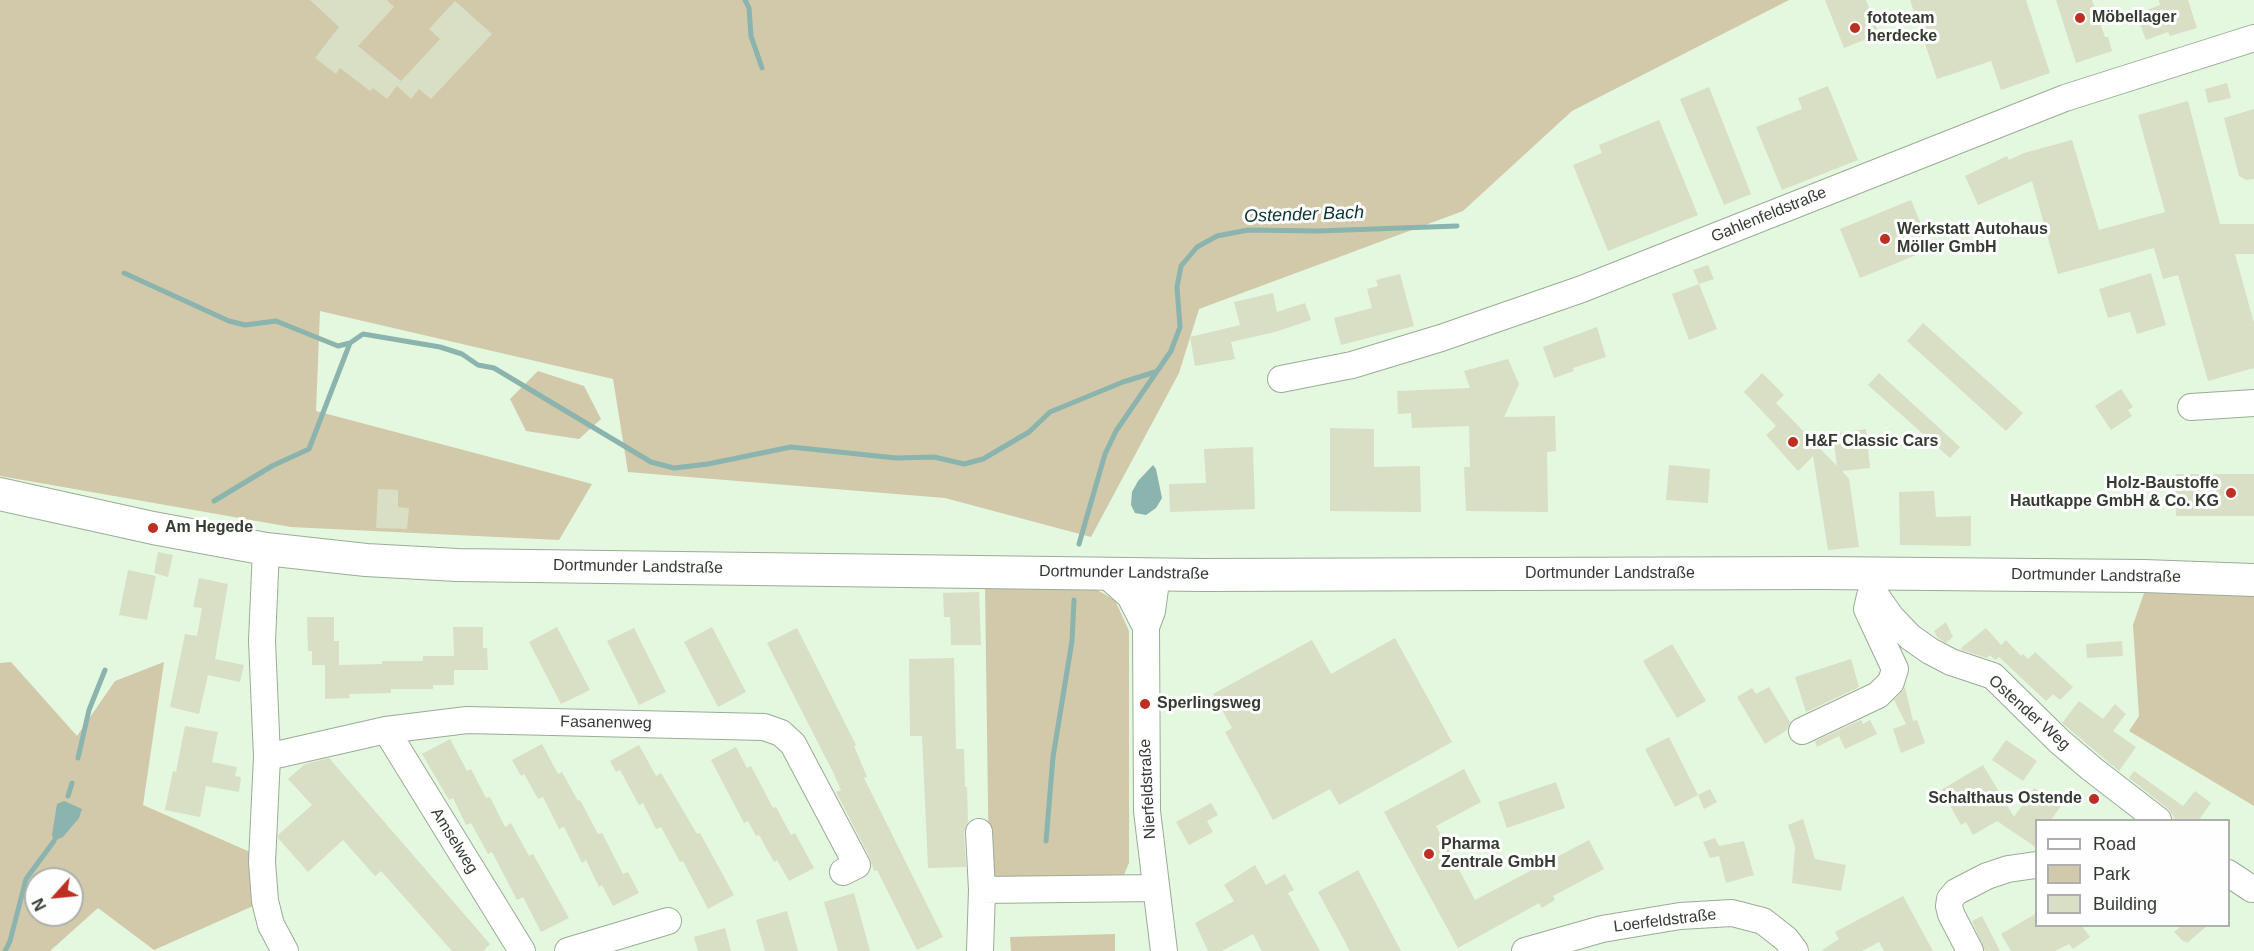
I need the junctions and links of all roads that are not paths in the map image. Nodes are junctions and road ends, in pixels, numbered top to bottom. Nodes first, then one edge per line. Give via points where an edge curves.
1 (2254, 38) edge
2 (1281, 379) dead end
3 (2254, 403) edge
4 (2192, 407) dead end
5 (0, 494) edge
6 (266, 549) junction
7 (1104, 573) junction
8 (1157, 574) junction
9 (1202, 575) junction
10 (2254, 580) edge
11 (1872, 582) junction
12 (1149, 619) junction
13 (386, 730) junction
14 (1802, 730) dead end
15 (267, 757) junction
16 (2157, 819) edge
17 (979, 832) dead end
18 (2035, 865) edge
19 (843, 872) dead end
20 (2230, 874) edge
21 (1156, 888) junction
22 (2252, 889) dead end
23 (982, 890) junction
24 (669, 921) dead end
25 (285, 951) edge
26 (522, 951) edge
27 (568, 951) edge
28 (980, 951) edge
29 (1164, 951) edge
30 (1525, 951) edge
31 (1796, 951) edge
32 (1970, 951) edge

1 - 2 street, Gahlenfeldstraße via 2065,98 1582,288 1453,334 1352,365
3 - 4 street
5 - 6 main road, Dortmunder Landstraße
6 - 7 main road, Dortmunder Landstraße via 457,565
6 - 15 street via 262,641
7 - 8 main road, Dortmunder Landstraße
7 - 12 street, Nierfeldstraße
8 - 9 main road, Dortmunder Landstraße
8 - 12 street, Nierfeldstraße
9 - 11 main road, Dortmunder Landstraße
9 - 12 street via 1173,591
10 - 11 main road, Dortmunder Landstraße via 2144,576
11 - 14 street via 1867,609 1894,669 1891,682 1878,695
11 - 16 street, Ostender Weg via 1891,618 1910,637 1951,662 1993,676 2059,741
12 - 21 street, Nierfeldstraße via 1147,811
13 - 15 street, Fasanenweg
13 - 19 street, Fasanenweg via 467,720 764,727 781,733 793,744 857,865
13 - 26 street, Amselweg
15 - 25 street via 262,862 265,901 271,925
17 - 23 street
18 - 32 street via 1987,876 1950,899 1951,914
20 - 22 street
21 - 23 street
21 - 29 street, Nierfeldstraße
23 - 28 street
24 - 27 street
30 - 31 street, Loerfeldstraße via 1602,929 1680,916 1732,914 1763,921

